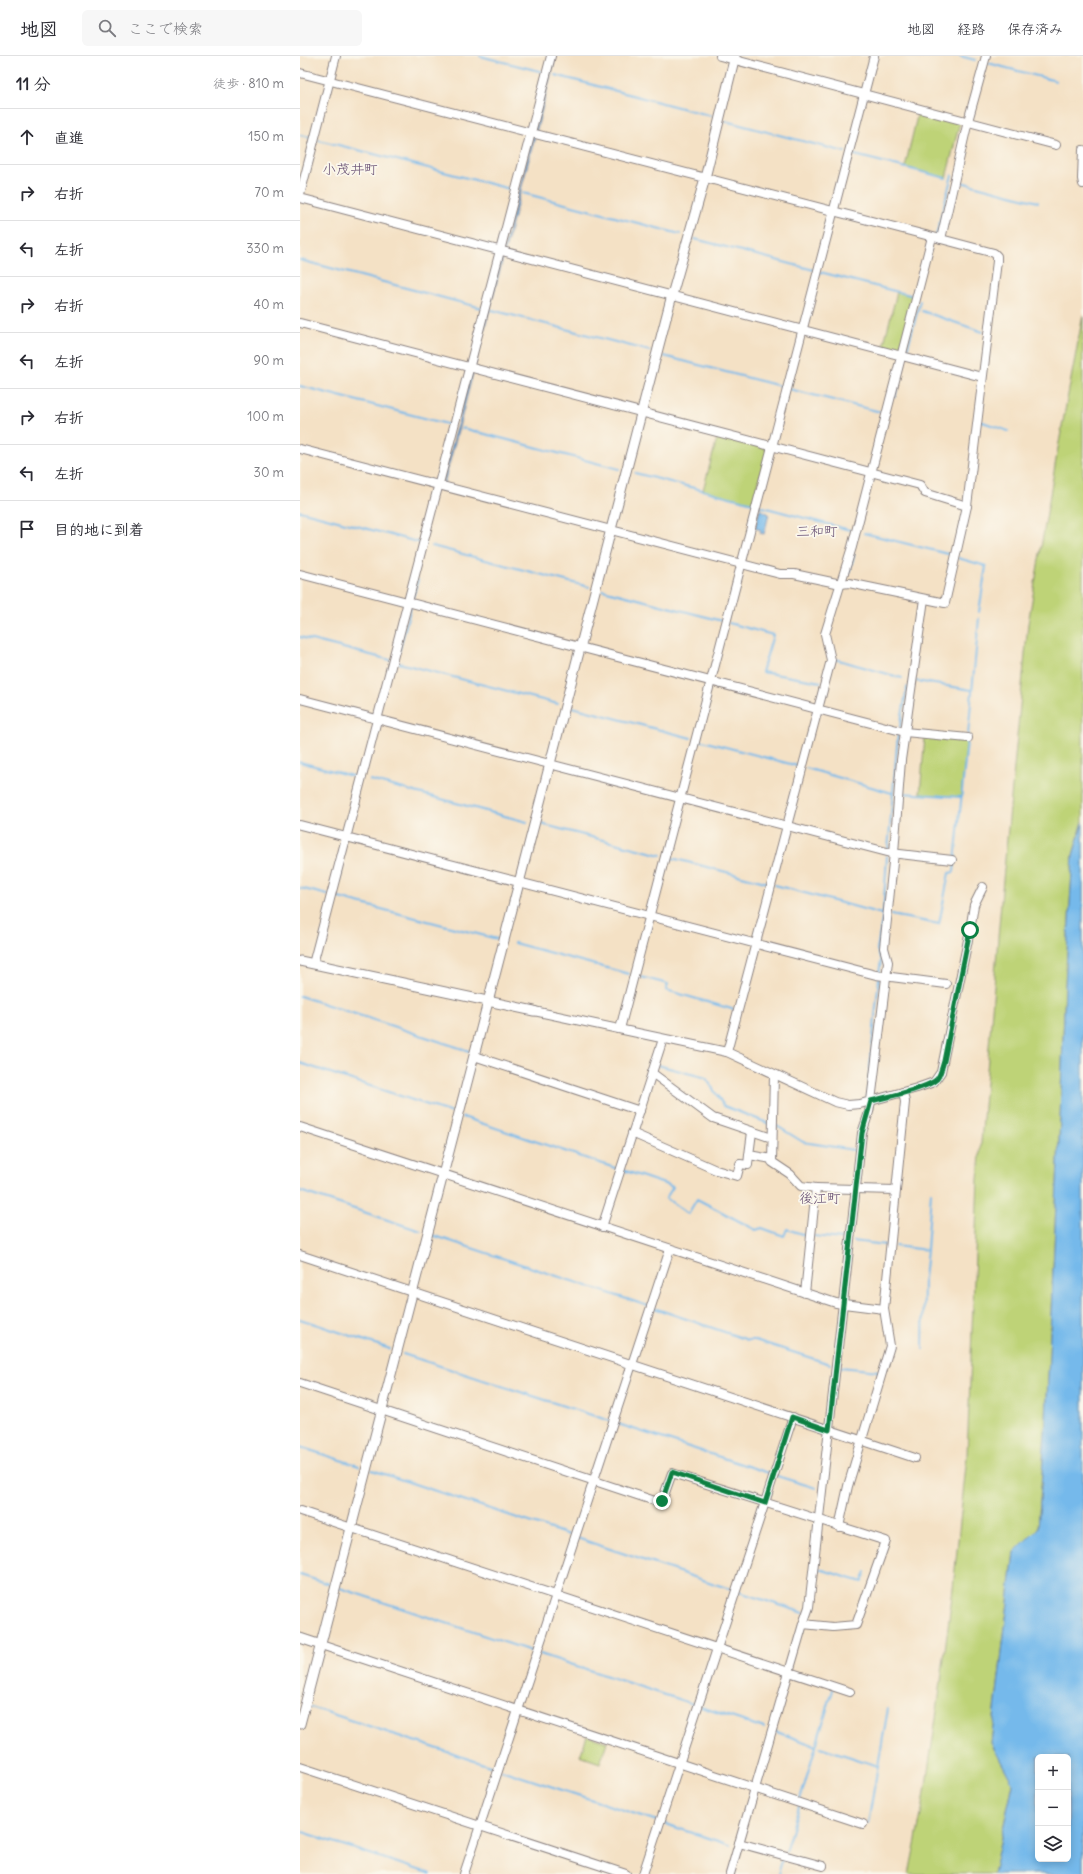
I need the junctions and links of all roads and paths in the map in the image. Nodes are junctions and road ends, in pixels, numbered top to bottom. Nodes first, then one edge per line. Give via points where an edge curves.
1 (336, 56) edge
2 (551, 56) edge
3 (720, 56) edge
4 (874, 56) edge
5 (986, 56) edge
6 (734, 58) edge
7 (300, 73) edge
8 (330, 80) junction
9 (864, 95) junction
10 (966, 120) junction
11 (533, 133) junction
12 (1056, 145) dead end
13 (1083, 150) edge
14 (705, 178) junction
15 (1083, 184) edge
16 (300, 197) edge
17 (832, 212) junction
18 (936, 238) junction
19 (503, 250) junction
20 (672, 295) junction
21 (300, 323) edge
22 (802, 330) junction
23 (904, 356) junction
24 (472, 368) junction
25 (982, 377) junction
26 (642, 412) junction
27 (772, 446) junction
28 (300, 449) edge
29 (871, 472) junction
30 (439, 485) junction
31 (967, 506) junction
32 (612, 530) junction
33 (741, 564) junction
34 (300, 574) edge
35 (841, 584) junction
36 (924, 598) junction
37 (408, 602) junction
38 (581, 647) junction
39 (710, 681) junction
40 (300, 699) edge
41 (818, 709) junction
42 (380, 720) junction
43 (905, 732) junction
44 (968, 738) dead end
45 (550, 765) junction
46 (679, 798) junction
47 (300, 825) edge
48 (787, 826) junction
49 (347, 837) junction
50 (894, 853) junction
51 (952, 860) dead end
52 (519, 882) junction
53 (983, 887) dead end
54 (649, 915) junction
55 (756, 944) junction
56 (300, 961) edge
57 (313, 964) junction
58 (882, 977) junction
59 (946, 984) dead end
60 (489, 1000) junction
61 (534, 1011) joint
62 (620, 1029) junction
63 (663, 1038) junction
64 (727, 1052) junction
65 (474, 1056) junction
66 (652, 1073) junction
67 (774, 1074) junction
68 (903, 1092) junction
69 (871, 1101) junction
70 (640, 1111) junction
71 (300, 1127) edge
72 (752, 1132) junction
73 (632, 1133) junction
74 (772, 1138) junction
75 (749, 1155) junction
76 (772, 1159) junction
77 (443, 1174) junction
78 (816, 1188) junction
79 (856, 1190) junction
80 (896, 1190) junction
81 (602, 1227) junction
82 (670, 1249) junction
83 (300, 1255) edge
84 (412, 1291) junction
85 (805, 1293) junction
86 (844, 1305) junction
87 (884, 1309) junction
88 (631, 1364) junction
89 (300, 1383) edge
90 (381, 1410) junction
91 (792, 1417) junction
92 (829, 1430) junction
93 (862, 1440) junction
94 (915, 1458) dead end
95 (593, 1480) junction
96 (765, 1503) junction
97 (300, 1511) edge
98 (819, 1521) junction
99 (839, 1526) junction
100 (351, 1528) junction
101 (555, 1596) junction
102 (803, 1624) junction
103 (300, 1638) edge
104 (321, 1645) junction
105 (717, 1649) junction
106 (787, 1672) junction
107 (850, 1692) dead end
108 (518, 1711) junction
109 (300, 1724) edge
110 (679, 1764) junction
111 (300, 1767) edge
112 (753, 1788) junction
113 (863, 1824) dead end
114 (480, 1826) junction
115 (739, 1843) junction
116 (823, 1866) dead end
117 (464, 1874) edge
118 (626, 1874) edge
119 (643, 1874) edge
120 (730, 1874) edge

1 - 8 street
2 - 11 street
3 - 6 street
4 - 9 street
5 - 10 street
6 - 9 street
6 - 14 street
7 - 8 street
8 - 11 street
8 - 16 street
9 - 10 street
9 - 17 street
10 - 12 street
10 - 18 street
11 - 14 street
11 - 19 street
13 - 15 street
14 - 17 street
14 - 20 street
16 - 19 street
17 - 18 street
17 - 22 street
18 - 23 street
18 - 25 street via 994,253 997,256
19 - 20 street
19 - 24 street
20 - 22 street
20 - 26 street
21 - 24 street
22 - 23 street
22 - 27 street
23 - 25 street
23 - 29 street
24 - 26 street
24 - 30 street
25 - 31 street
26 - 27 street
26 - 32 street
27 - 29 street
27 - 33 street
28 - 30 street
29 - 31 street via 920,485 925,493
29 - 35 street
30 - 32 street
30 - 37 street
31 - 36 street via 945,603
32 - 33 street
32 - 38 street
33 - 35 street via 780,574 794,574
33 - 39 street
34 - 37 street
35 - 36 street via 849,583
35 - 41 street via 825,634 830,660
36 - 43 street
37 - 38 street
37 - 42 street
38 - 39 street
38 - 45 street
39 - 41 street
39 - 46 street
40 - 42 street
41 - 43 street
41 - 48 street
42 - 45 street
42 - 49 street
43 - 44 street
43 - 50 street
45 - 46 street
45 - 52 street
46 - 48 street
46 - 54 street
47 - 49 street
48 - 50 street
48 - 55 street
49 - 52 street
49 - 57 street
50 - 51 street
50 - 58 street via 884,948 888,962
52 - 54 street
52 - 60 street
53 - 68 street via 974,905 941,1072 934,1082
54 - 55 street
54 - 62 street
55 - 58 street
55 - 64 street
56 - 57 street
57 - 60 street
58 - 59 street
58 - 69 street
60 - 61 street
60 - 65 street
61 - 62 street
62 - 63 street
63 - 64 street
63 - 66 street
64 - 67 street
65 - 70 street
65 - 77 street
66 - 70 street
66 - 72 street via 712,1118
67 - 69 street via 835,1102 848,1104
67 - 74 street
68 - 69 street
68 - 80 street
69 - 79 street via 862,1133
70 - 73 street
71 - 77 street
72 - 74 street
72 - 75 street
73 - 75 street via 716,1170 737,1176 740,1164 748,1165
73 - 81 street
74 - 76 street
75 - 76 street
76 - 78 street via 772,1162 790,1174 801,1186
77 - 81 street
77 - 84 street
78 - 79 street
78 - 85 street
79 - 80 street
79 - 86 street
80 - 87 street
81 - 82 street
82 - 85 street
82 - 88 street
83 - 84 street
84 - 88 street
84 - 90 street
85 - 86 street
86 - 87 street
86 - 92 street
87 - 93 street via 890,1346
88 - 91 street
88 - 95 street
89 - 90 street
90 - 95 street
90 - 100 street
91 - 92 street
91 - 96 street
92 - 93 street
92 - 98 street
93 - 94 street
93 - 99 street
95 - 96 street via 658,1502 662,1501 672,1472
95 - 101 street
96 - 98 street
96 - 105 street
97 - 100 street
98 - 99 street
98 - 102 street via 809,1607
99 - 102 street via 886,1541 871,1585 856,1625 833,1627
100 - 101 street
100 - 104 street
101 - 105 street
101 - 108 street
102 - 106 street
103 - 104 street
104 - 108 street
104 - 109 street
105 - 106 street
105 - 110 street
106 - 107 street
106 - 112 street
108 - 110 street
108 - 114 street
110 - 112 street
110 - 119 street
111 - 114 street
112 - 113 street
112 - 115 street
114 - 117 street
114 - 118 street
115 - 116 street
115 - 120 street

